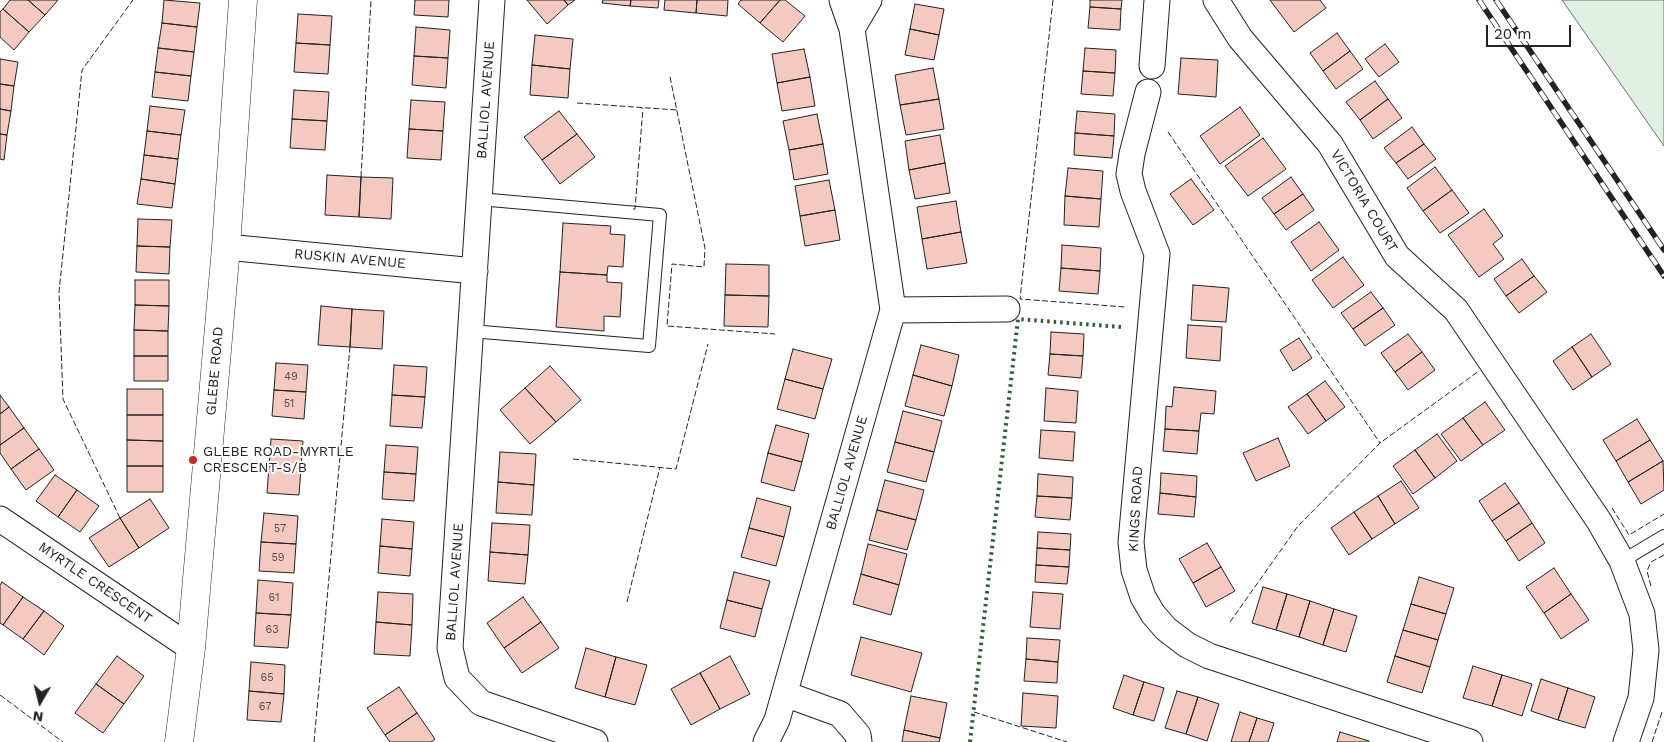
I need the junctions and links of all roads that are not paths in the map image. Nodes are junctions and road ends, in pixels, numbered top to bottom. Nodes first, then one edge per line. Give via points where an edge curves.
1 (243, 0) edge
2 (492, 0) edge
3 (842, 0) edge
4 (869, 0) edge
5 (1157, 0) edge
6 (1216, 0) edge
7 (852, 29) junction
8 (1152, 66) dead end
9 (1148, 92) dead end
10 (479, 199) junction
11 (226, 247) junction
12 (475, 271) junction
13 (1007, 309) dead end
14 (893, 310) junction
15 (470, 331) junction
16 (0, 518) edge
17 (1664, 536) edge
18 (1622, 561) junction
19 (190, 648) junction
20 (785, 694) junction
21 (180, 742) edge
22 (595, 742) edge
23 (766, 742) edge
24 (859, 742) edge
25 (1470, 742) edge
26 (1626, 742) edge

1 - 11 street, GLEBE ROAD
2 - 10 street, BALLIOL AVENUE
3 - 7 street, BALLIOL AVENUE
4 - 7 street
5 - 8 street
6 - 18 street, VICTORIA COURT via 1240,38 1330,144 1397,256 1456,310
7 - 14 street, BALLIOL AVENUE
9 - 25 street, KINGS ROAD via 1129,174 1157,254 1131,542 1134,570 1143,597 1166,629 1186,645 1209,656
10 - 12 street, BALLIOL AVENUE
10 - 15 lane via 660,215 649,346
11 - 12 street, RUSKIN AVENUE
11 - 19 street, GLEBE ROAD
12 - 15 street, BALLIOL AVENUE
13 - 14 street
14 - 20 street, BALLIOL AVENUE
15 - 22 street, BALLIOL AVENUE via 450,648 457,678 481,703
16 - 19 street, MYRTLE CRESCENT
17 - 18 lane
18 - 26 street, VICTORIA COURT via 1642,614 1646,650 1641,698
19 - 21 street, GLEBE ROAD
20 - 23 street, BALLIOL AVENUE
20 - 24 street via 840,714 858,735

